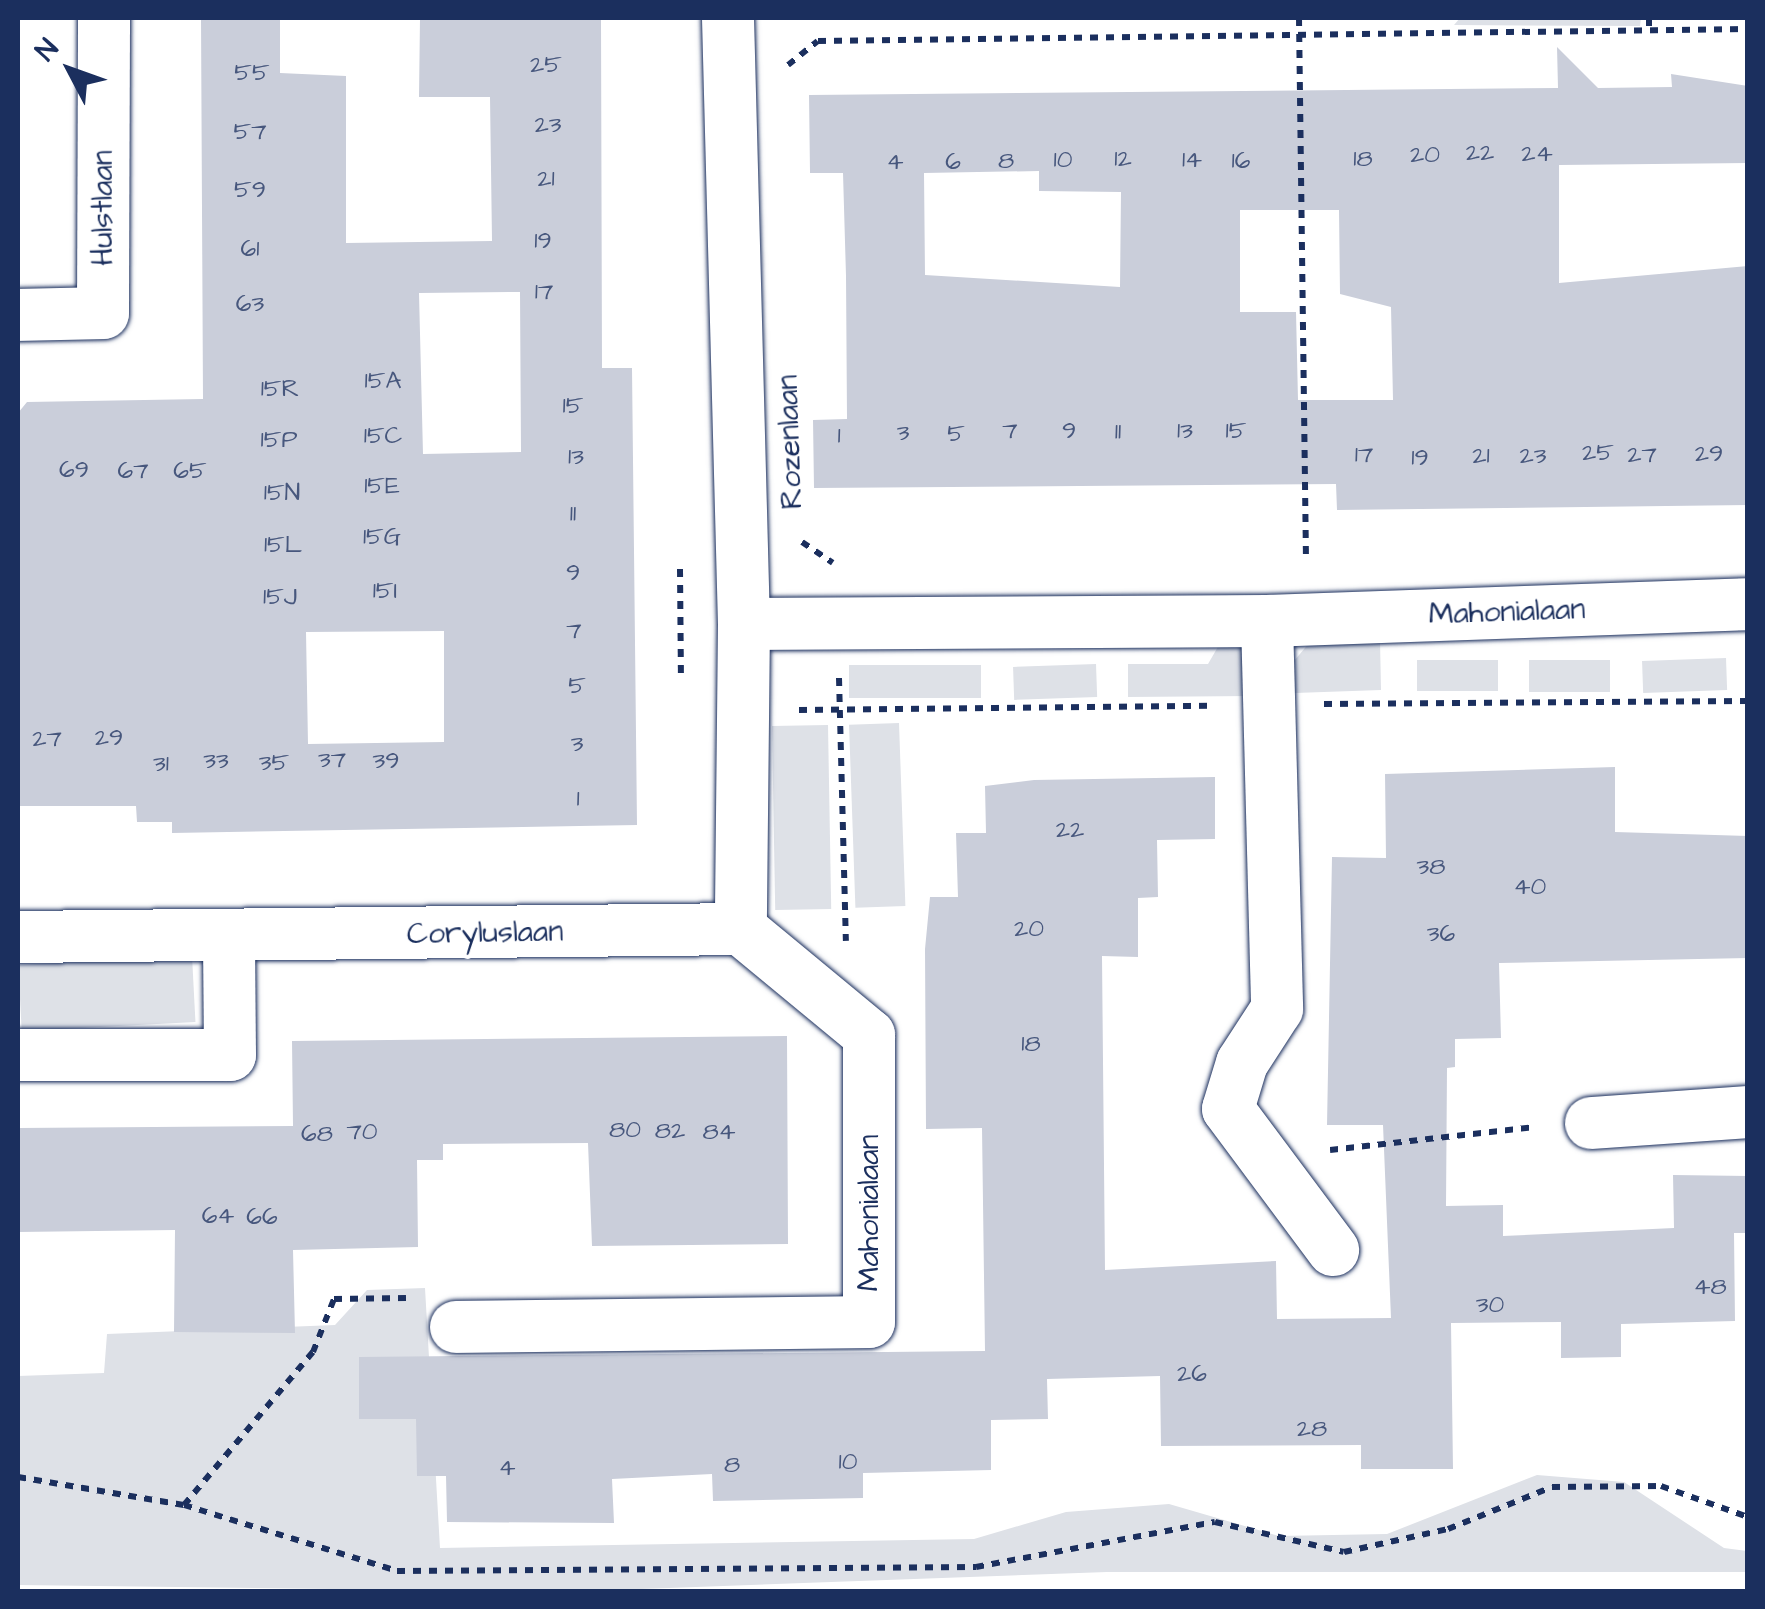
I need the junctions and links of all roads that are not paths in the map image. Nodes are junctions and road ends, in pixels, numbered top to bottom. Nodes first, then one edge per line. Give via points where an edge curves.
1 (104, 18) edge
2 (728, 18) edge
3 (18, 315) edge
4 (1748, 604) edge
5 (1287, 620) junction
6 (744, 624) junction
7 (742, 929) junction
8 (229, 936) junction
9 (18, 938) edge
10 (18, 1055) edge
11 (1748, 1112) edge
12 (1591, 1123) road end
13 (1332, 1250) dead end
14 (456, 1327) road end

1 - 3 street, Hulstlaan via 103,313
2 - 6 street, Rozenlaan
4 - 5 street, Mahonialaan
5 - 6 street, Mahonialaan
5 - 13 street via 1277,1009 1242,1063 1228,1109 1285,1176
6 - 7 street, Rozenlaan
7 - 8 street, Coryluslaan
7 - 14 street, Mahonialaan via 868,1035 869,1322
8 - 9 street, Coryluslaan
8 - 10 street via 230,1055
11 - 12 street

